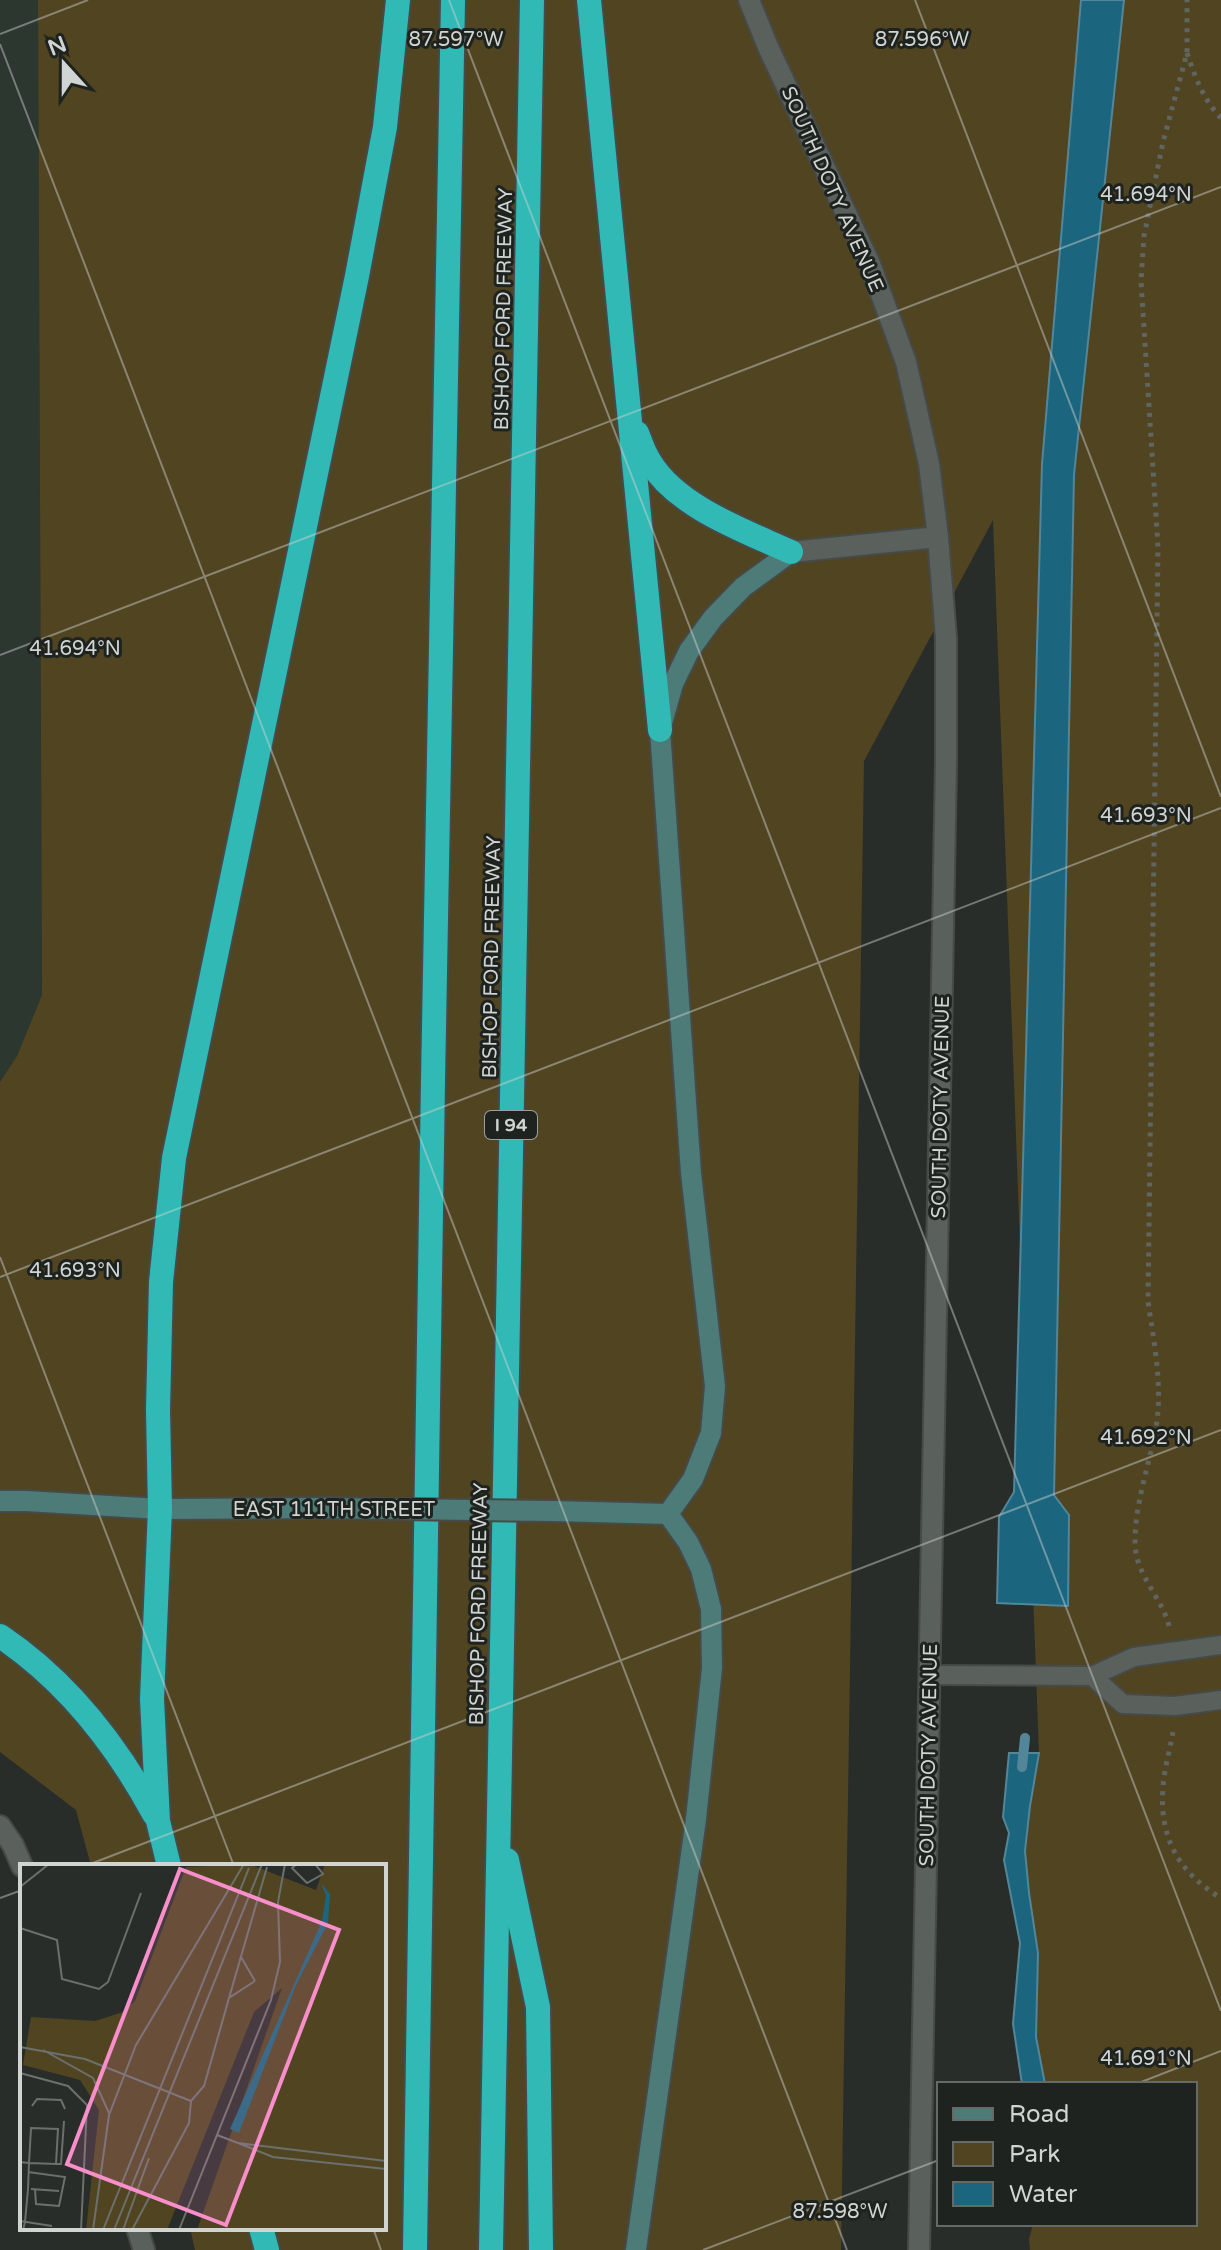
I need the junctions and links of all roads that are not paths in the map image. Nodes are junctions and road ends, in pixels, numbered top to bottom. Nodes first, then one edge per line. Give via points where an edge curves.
1 (398, 0) edge
2 (453, 0) edge
3 (532, 0) edge
4 (589, 0) edge
5 (749, 0) edge
6 (629, 416) junction
7 (938, 537) junction
8 (791, 552) junction
9 (660, 730) junction
10 (0, 1501) edge
11 (160, 1509) junction
12 (668, 1514) junction
13 (0, 1636) edge
14 (1221, 1645) edge
15 (929, 1675) junction
16 (1092, 1676) junction
17 (1221, 1700) edge
18 (498, 1814) junction
19 (158, 1821) junction
20 (0, 1826) edge
21 (21, 1864) edge
22 (169, 1864) edge
23 (138, 2230) edge
24 (262, 2230) edge
25 (144, 2250) edge
26 (267, 2250) edge
27 (415, 2250) edge
28 (491, 2250) edge
29 (541, 2250) edge
30 (636, 2250) edge
31 (919, 2250) edge

1 - 11 highway via 385,127 362,246 174,1158 161,1282
2 - 27 highway
3 - 18 highway, BISHOP FORD FREEWAY / I 94
4 - 6 highway
5 - 7 street, SOUTH DOTY AVENUE via 870,264 906,362 929,464
6 - 8 highway via 650,463 676,493
6 - 9 highway
7 - 8 street
7 - 15 street, SOUTH DOTY AVENUE via 946,638 946,763
8 - 9 main road via 743,587 713,618 673,684
9 - 12 main road via 691,1173 715,1386 711,1433 693,1479
10 - 11 main road, EAST 111TH STREET
11 - 12 main road, EAST 111TH STREET, bridge
11 - 19 highway via 152,1699
12 - 30 main road via 701,1569 711,1609 712,1668
13 - 19 highway via 46,1670 84,1710 132,1774
14 - 16 lane via 1134,1657
15 - 16 lane
15 - 31 street, SOUTH DOTY AVENUE
16 - 17 lane via 1123,1704 1175,1706
18 - 28 highway, BISHOP FORD FREEWAY / I 94
18 - 29 highway via 538,2007
19 - 22 highway
20 - 21 street
23 - 25 street
24 - 26 highway

